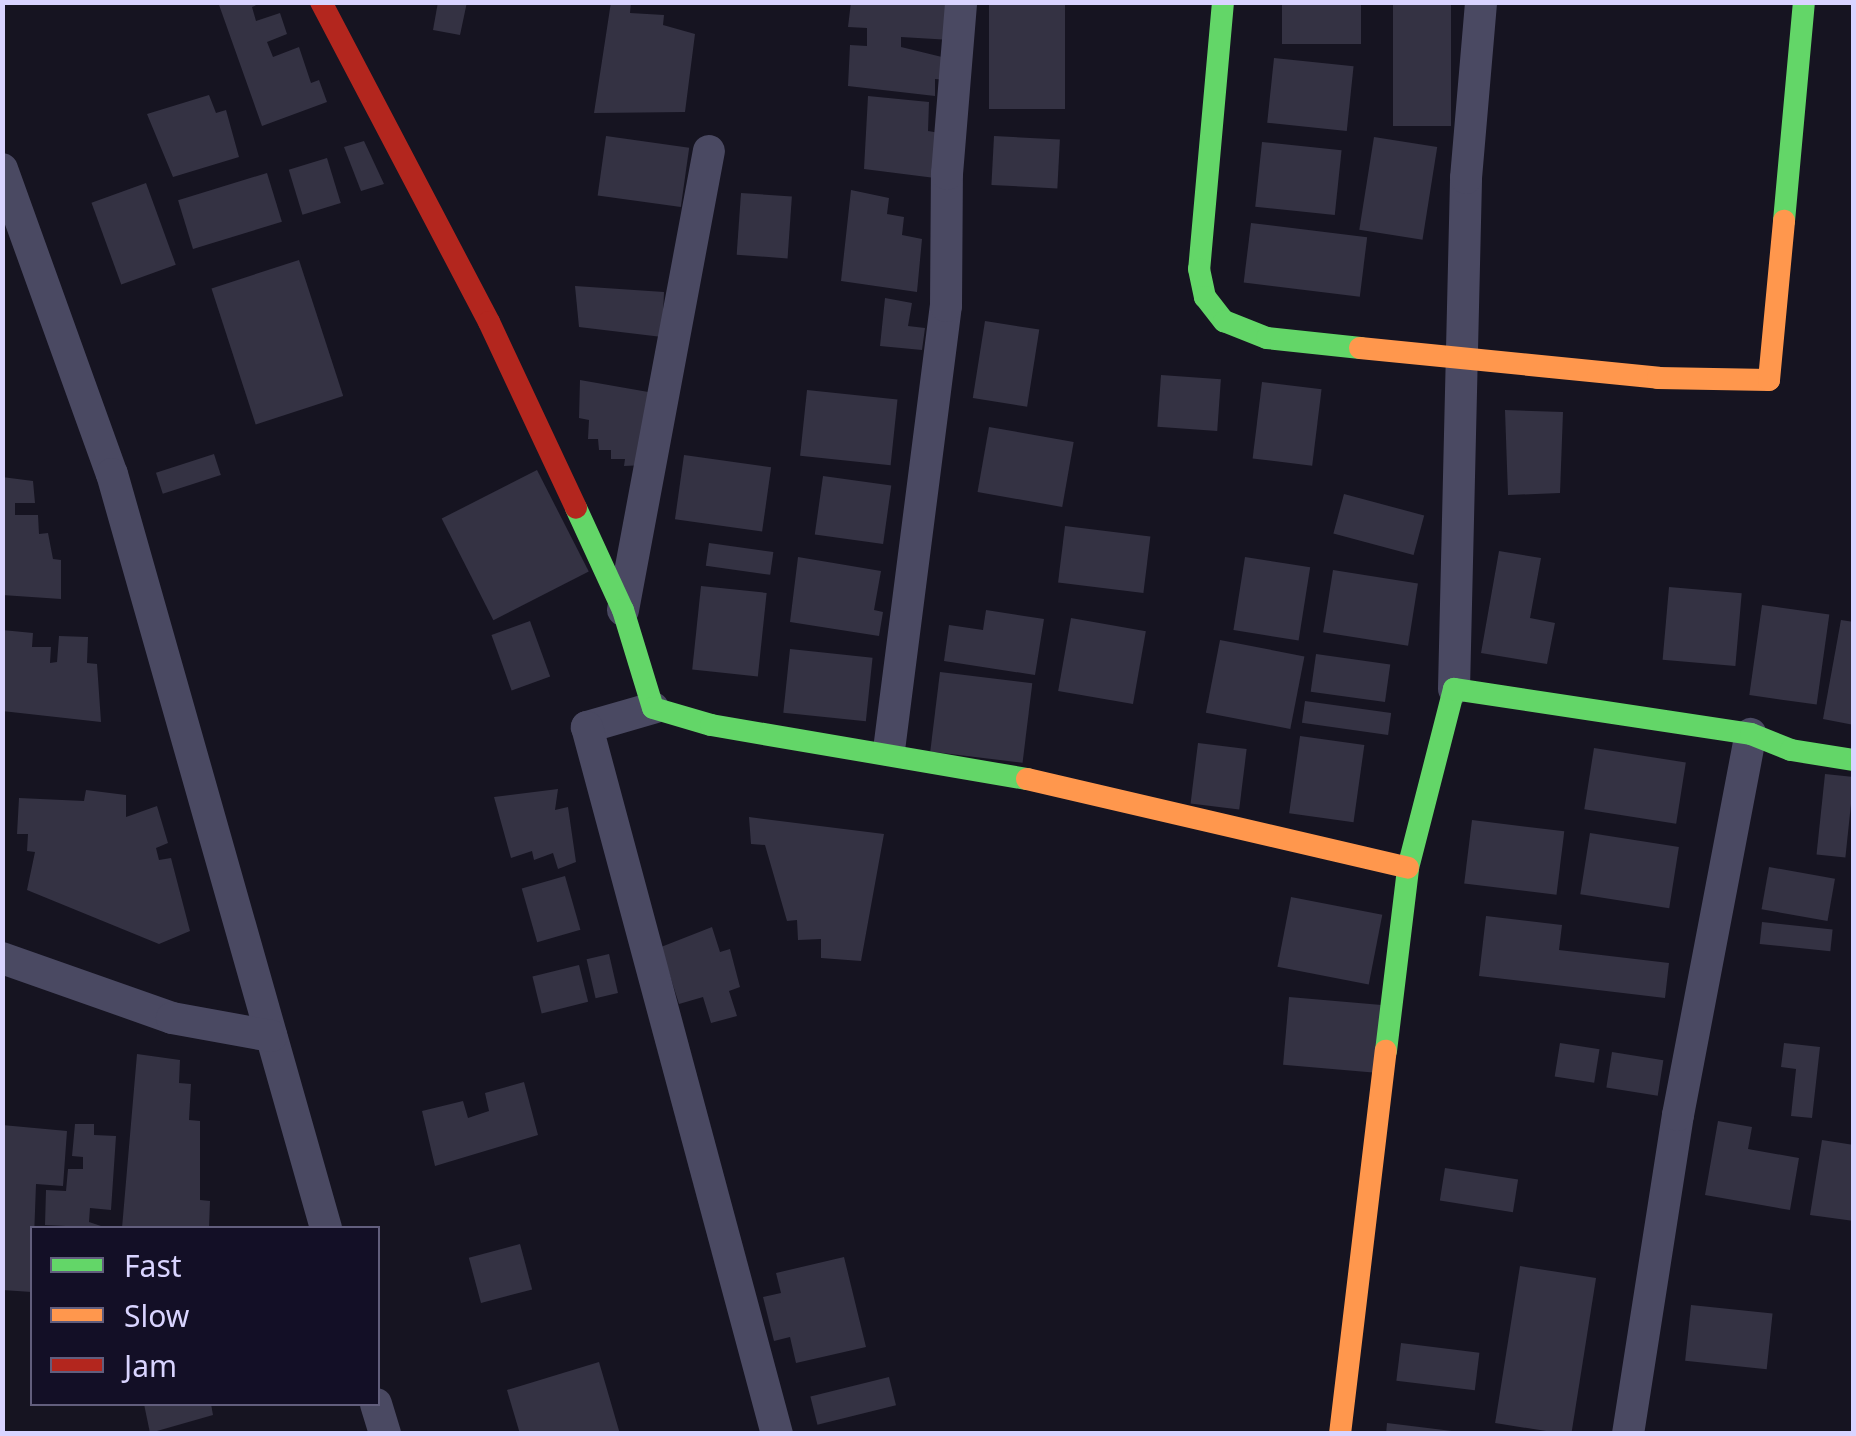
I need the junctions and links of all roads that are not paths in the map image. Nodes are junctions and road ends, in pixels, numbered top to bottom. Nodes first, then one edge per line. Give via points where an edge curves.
1 (322, 2) edge
2 (961, 2) edge
3 (1223, 2) edge
4 (1480, 2) edge
5 (1804, 2) edge
6 (710, 151) dead end
7 (2, 169) edge
8 (1464, 360) junction
9 (622, 610) junction
10 (1454, 689) junction
11 (653, 708) junction
12 (1751, 734) junction
13 (889, 750) junction
14 (1854, 760) edge
15 (1408, 868) junction
16 (2, 958) edge
17 (272, 1036) junction
18 (325, 1226) edge
19 (377, 1406) edge
20 (385, 1434) edge
21 (777, 1434) edge
22 (1340, 1434) edge
23 (1628, 1434) edge

1 - 9 street via 490,322
2 - 13 street via 947,174 946,306
3 - 8 street via 1199,268 1205,297 1224,321 1267,338
4 - 8 street via 1466,178
5 - 8 street via 1769,380 1658,378
6 - 9 street
7 - 17 street via 112,474
8 - 10 street
9 - 11 street
10 - 12 street
10 - 15 street
11 - 13 street via 711,725
11 - 21 street via 587,728
12 - 14 street via 1790,750
12 - 23 street via 1678,1115
13 - 15 street via 1089,790
15 - 22 street
16 - 17 street via 172,1018
17 - 18 street
19 - 20 street

